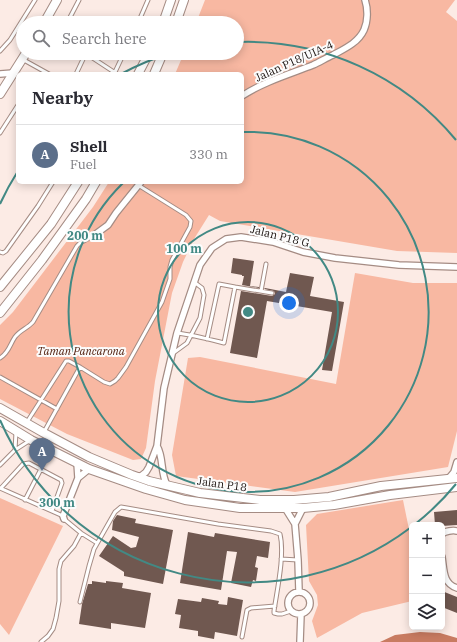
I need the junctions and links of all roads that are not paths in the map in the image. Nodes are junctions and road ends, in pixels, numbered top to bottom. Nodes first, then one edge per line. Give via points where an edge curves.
1 (35, 0) edge
2 (57, 0) edge
3 (79, 0) edge
4 (148, 0) edge
5 (167, 0) edge
6 (171, 0) edge
7 (184, 0) edge
8 (365, 0) edge
9 (25, 16) edge
10 (50, 16) edge
11 (71, 16) edge
12 (141, 16) edge
13 (164, 16) edge
14 (165, 16) edge
15 (178, 16) edge
16 (16, 30) edge
17 (0, 51) edge
18 (21, 60) edge
19 (29, 60) edge
20 (82, 60) edge
21 (96, 60) edge
22 (121, 60) edge
23 (145, 60) edge
24 (160, 60) edge
25 (41, 69) junction
26 (39, 72) edge
27 (46, 72) edge
28 (77, 72) edge
29 (114, 72) edge
30 (116, 72) edge
31 (139, 72) edge
32 (155, 72) edge
33 (13, 73) junction
34 (0, 74) edge
35 (0, 94) edge
36 (244, 95) edge
37 (16, 108) edge
38 (0, 132) edge
39 (52, 184) edge
40 (77, 184) edge
41 (95, 184) edge
42 (139, 184) edge
43 (93, 236) joint
44 (0, 252) edge
45 (266, 264) dead end
46 (457, 267) edge
47 (194, 282) junction
48 (0, 287) edge
49 (236, 288) junction
50 (261, 291) junction
51 (272, 293) dead end
52 (0, 313) edge
53 (177, 333) junction
54 (192, 335) junction
55 (207, 339) junction
56 (172, 354) junction
57 (0, 358) edge
58 (80, 367) junction
59 (0, 377) edge
60 (41, 401) junction
61 (0, 408) edge
62 (57, 409) junction
63 (0, 421) edge
64 (26, 423) junction
65 (16, 431) junction
66 (44, 433) junction
67 (31, 440) junction
68 (157, 446) junction
69 (15, 450) junction
70 (457, 462) edge
71 (77, 463) junction
72 (0, 465) edge
73 (89, 468) junction
74 (41, 469) junction
75 (132, 476) junction
76 (78, 478) junction
77 (453, 478) edge
78 (167, 485) junction
79 (457, 487) edge
80 (0, 488) edge
81 (25, 500) junction
82 (285, 508) junction
83 (304, 508) junction
84 (52, 511) junction
85 (63, 517) junction
86 (295, 524) junction
87 (457, 531) edge
88 (445, 532) edge
89 (81, 533) junction
90 (97, 543) junction
91 (442, 558) edge
92 (281, 559) junction
93 (298, 560) junction
94 (457, 588) edge
95 (299, 591) junction
96 (80, 602) dead end
97 (275, 606) junction
98 (291, 611) junction
99 (301, 614) junction
100 (242, 637) dead end
101 (41, 642) edge
102 (300, 642) edge

1 - 9 lane
2 - 10 street
3 - 11 lane
4 - 12 lane
5 - 13 street
6 - 14 street
7 - 15 street
8 - 36 street, Jalan P18/UIA-4 via 366,23 357,40 314,64
16 - 17 lane
18 - 33 street
19 - 25 lane
20 - 28 lane
21 - 29 lane
22 - 30 lane
23 - 31 street
24 - 32 street
25 - 26 lane
25 - 27 lane
33 - 34 street
33 - 35 street
37 - 38 lane
39 - 44 lane via 6,251
40 - 48 street via 51,224
41 - 52 street via 42,260
42 - 43 street via 108,225
42 - 58 lane via 186,215 191,224 172,260 170,279 162,302 121,375 110,384
43 - 57 lane via 77,246 34,322 16,336 7,352
45 - 50 lane
46 - 47 street, Jalan P18 G via 399,265 335,258 303,252 273,242 241,237 226,239 212,248 200,265
47 - 53 street, Jalan P18 G
47 - 54 lane via 202,288 204,295 200,318
49 - 50 lane
49 - 55 lane via 224,342
49 - 55 lane via 219,284
50 - 51 lane
53 - 54 lane
53 - 56 street, Jalan P18 G
54 - 55 lane
54 - 56 lane via 187,343
56 - 68 street, Jalan P18 G via 164,388
58 - 60 lane via 66,360
58 - 62 lane
59 - 60 lane
60 - 62 lane
60 - 64 lane
61 - 64 street, Jalan P18
62 - 66 lane
63 - 65 street, Jalan P18
64 - 66 street, Jalan P18
65 - 67 street, Jalan P18
65 - 69 lane
66 - 75 street, Jalan P18
67 - 69 lane
67 - 71 street, Jalan P18
68 - 75 street, Jalan P18 G via 146,472 141,476
68 - 78 street, Jalan P18 G
69 - 72 lane
70 - 77 street
71 - 73 street, Jalan P18
71 - 76 street
73 - 76 street
73 - 82 street, Jalan P18 via 184,500 240,508
74 - 80 lane via 29,463 23,464
74 - 81 lane
74 - 84 lane via 62,481
75 - 78 street, Jalan P18
76 - 85 street
77 - 78 street, Jalan P18 via 294,500 260,500
79 - 83 street, Jalan P18 via 390,494
80 - 81 lane
81 - 84 lane
82 - 83 street, Jalan P18
82 - 86 street
83 - 86 street
84 - 85 lane
85 - 89 lane
86 - 93 street
87 - 88 street
89 - 90 lane
89 - 101 lane via 59,569 56,618 53,630
90 - 92 lane via 115,512 127,508 271,531 280,534
90 - 96 lane
91 - 94 street via 446,581
92 - 93 lane
92 - 97 lane
93 - 95 street
95 - 98 street via 292,594 288,600
95 - 99 street via 306,593 311,602 310,608
97 - 98 lane via 276,614
97 - 100 lane via 247,610
98 - 99 street
99 - 102 street

